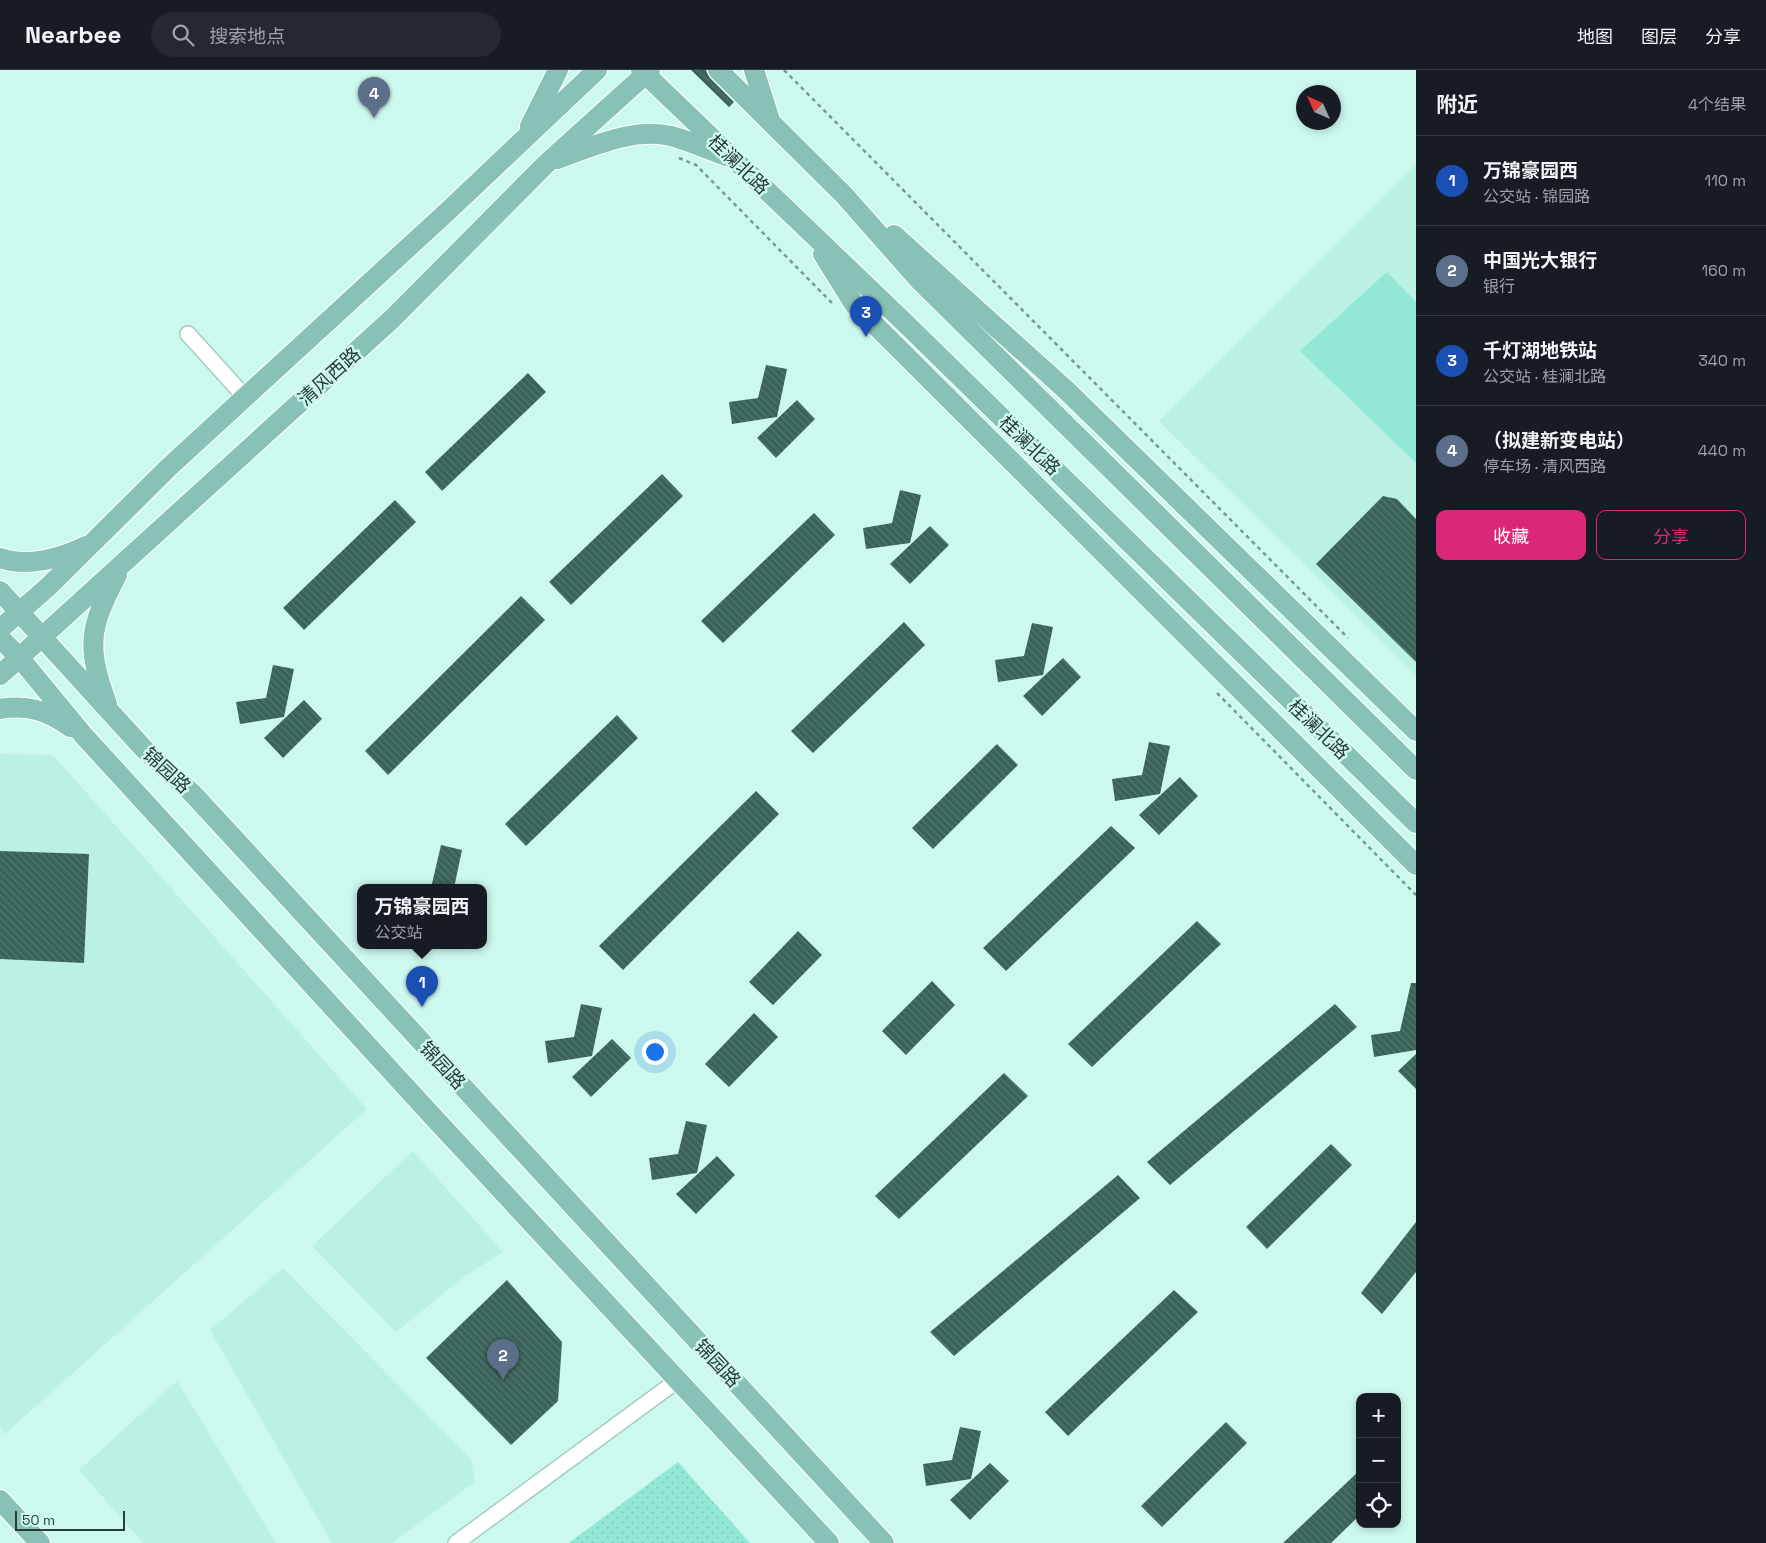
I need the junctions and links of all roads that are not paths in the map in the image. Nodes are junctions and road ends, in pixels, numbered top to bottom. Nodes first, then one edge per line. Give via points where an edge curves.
1 (558, 70) edge
2 (597, 70) edge
3 (718, 70) edge
4 (754, 70) edge
5 (645, 71) edge
6 (771, 123) junction
7 (522, 142) junction
8 (732, 158) junction
9 (546, 164) junction
10 (844, 195) junction
11 (806, 227) junction
12 (188, 334) dead end
13 (245, 397) junction
14 (97, 541) junction
15 (0, 558) edge
16 (125, 561) junction
17 (0, 591) edge
18 (20, 613) junction
19 (0, 629) edge
20 (42, 637) junction
21 (0, 638) edge
22 (19, 657) junction
23 (0, 675) edge
24 (0, 709) edge
25 (110, 713) junction
26 (1416, 731) edge
27 (84, 736) junction
28 (1416, 770) edge
29 (1416, 823) edge
30 (1416, 865) edge
31 (678, 1380) junction
32 (0, 1500) edge
33 (40, 1543) edge
34 (456, 1543) edge
35 (829, 1543) edge
36 (884, 1543) edge

1 - 7 main road
2 - 7 main road
3 - 6 main road, 桂澜北路
4 - 6 main road
5 - 8 main road, 桂澜北路
5 - 9 main road, 清风西路
6 - 10 main road, 桂澜北路
7 - 13 main road
8 - 9 main road via 670,136 647,134 598,144
8 - 11 main road, 桂澜北路
9 - 16 main road, 清风西路 via 393,318
10 - 26 main road via 899,239 1065,389
10 - 28 main road, 桂澜北路 via 920,281
11 - 29 main road, 桂澜北路
11 - 30 main road via 854,304
12 - 13 street
13 - 14 main road via 169,467
14 - 15 main road via 70,554 41,561 10,562
14 - 18 main road
16 - 20 main road, 清风西路
16 - 25 main road via 101,606 92,633 94,662
17 - 18 main road, 锦园路
18 - 19 main road
18 - 20 main road, 锦园路
20 - 22 main road, 清风西路
20 - 25 main road, 锦园路
21 - 22 main road
22 - 23 main road, 清风西路
22 - 27 main road
24 - 27 main road via 16,706 39,710 58,718
25 - 36 main road, 锦园路 via 192,793
27 - 31 main road
31 - 34 street
31 - 35 main road
32 - 33 main road

